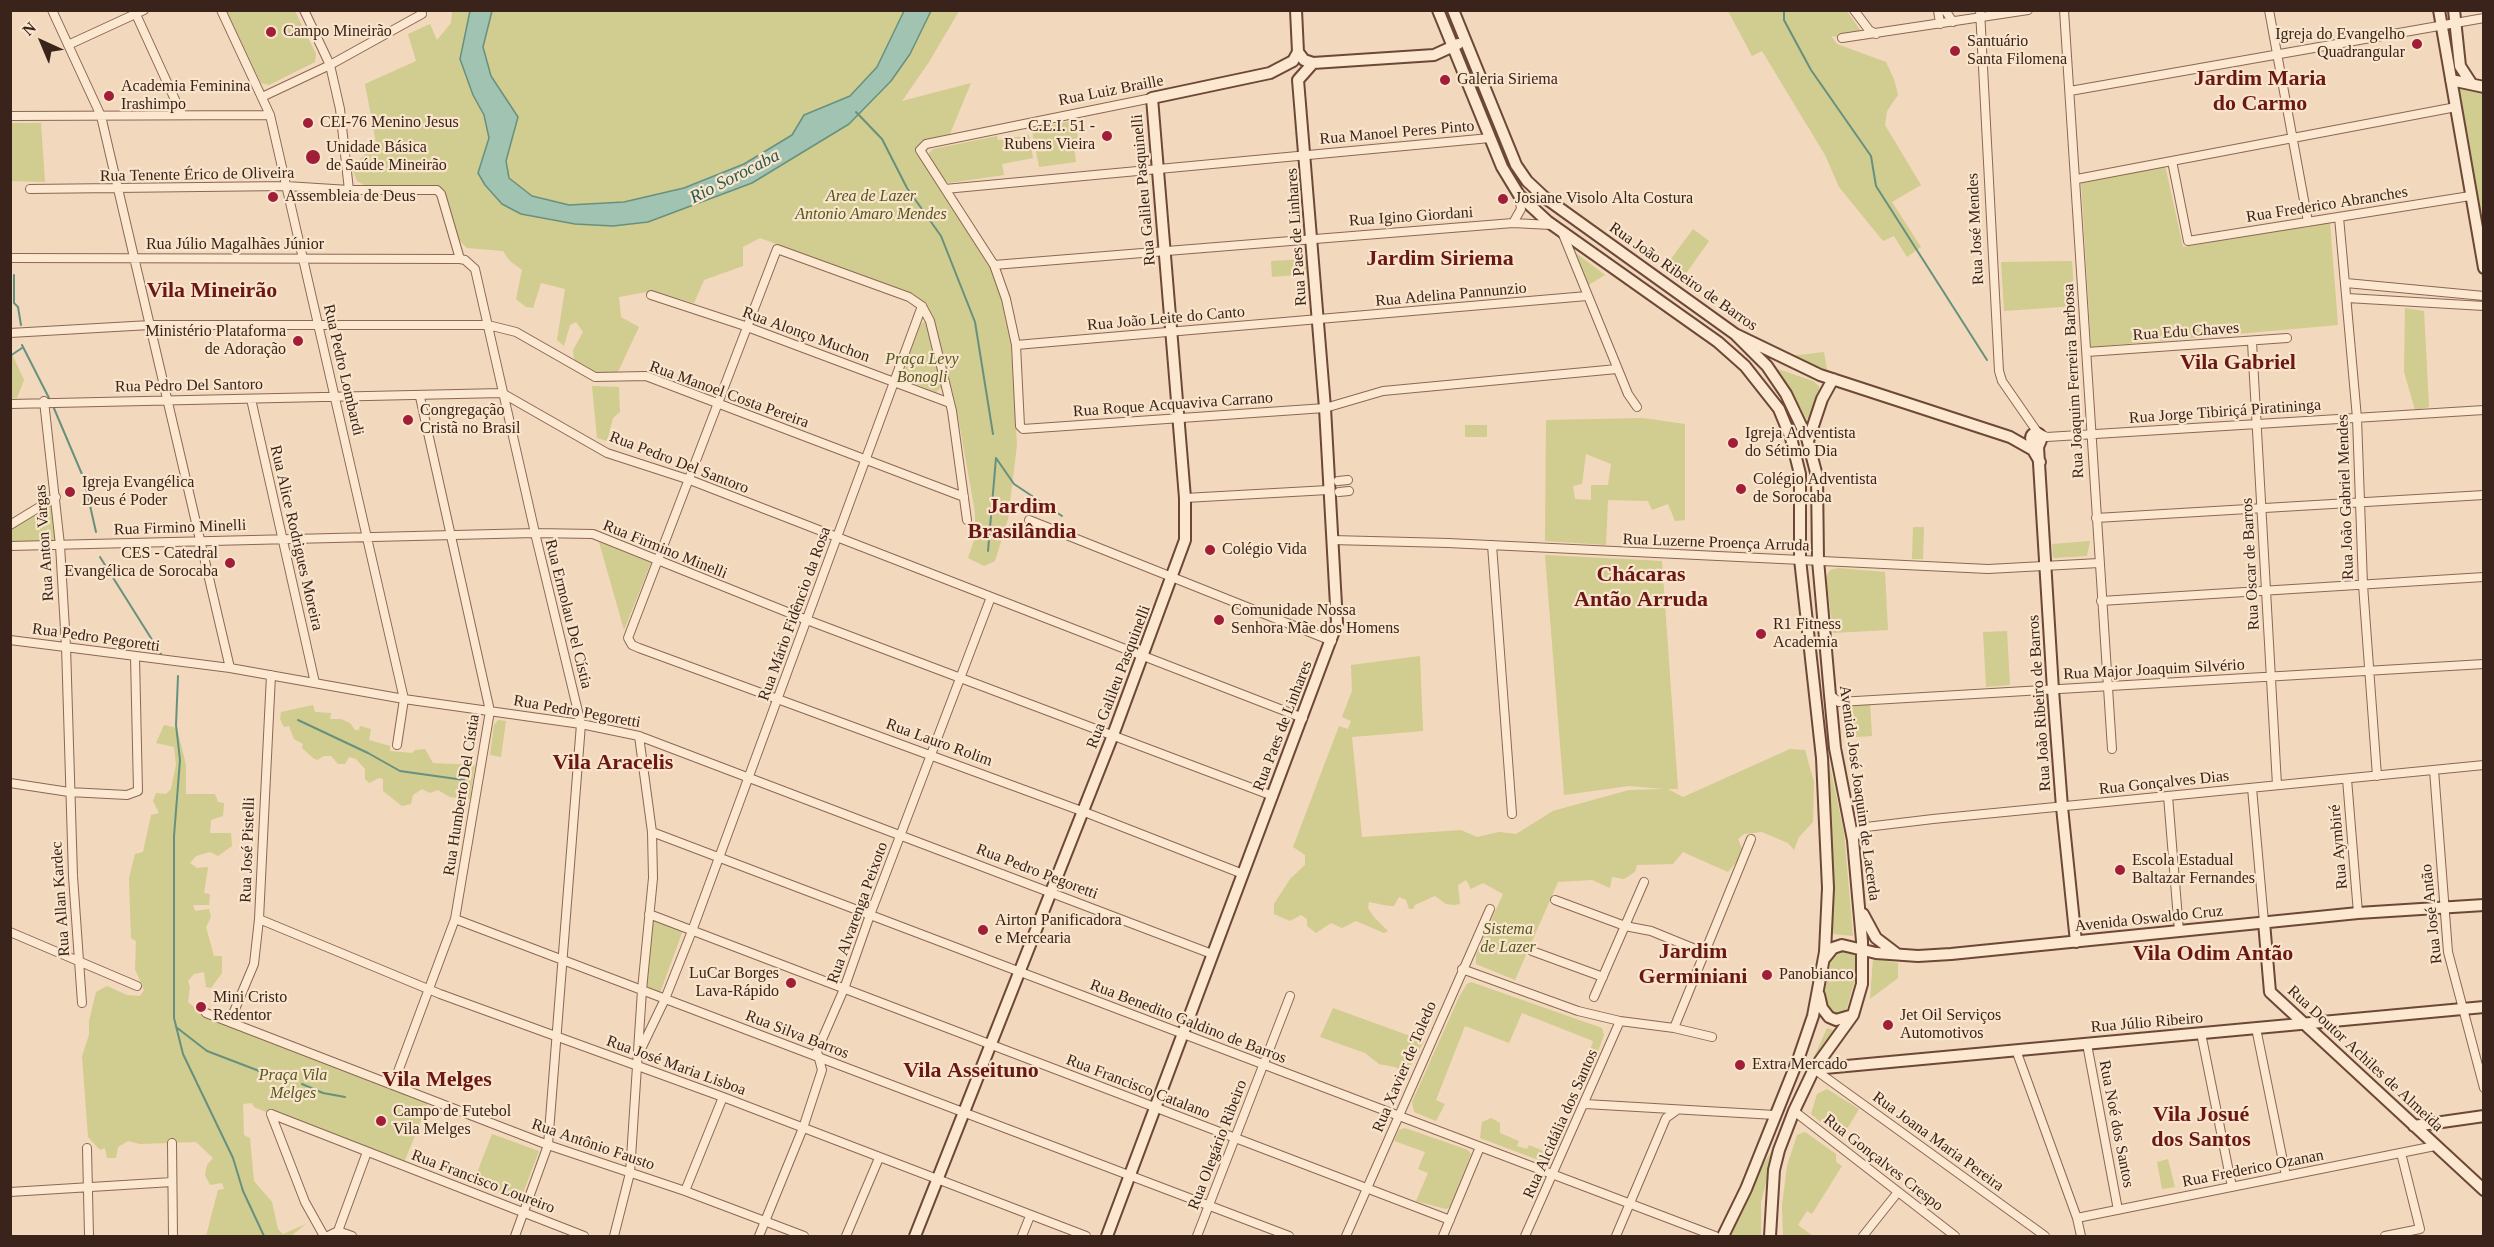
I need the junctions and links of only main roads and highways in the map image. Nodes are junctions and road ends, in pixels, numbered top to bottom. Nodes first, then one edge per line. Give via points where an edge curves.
1 (1296, 10) edge
2 (1438, 10) edge
3 (1453, 10) edge
4 (2439, 10) edge
5 (2454, 10) edge
6 (1461, 30) junction
7 (1454, 48) junction
8 (1298, 52) junction
9 (1313, 63) junction
10 (2451, 80) junction
11 (2471, 83) junction
12 (2484, 87) edge
13 (1152, 98) joint
14 (2484, 268) edge
15 (1735, 334) junction
16 (1718, 342) joint
17 (1778, 356) junction
18 (1763, 361) junction
19 (1754, 375) junction
20 (1820, 375) junction
21 (1833, 379) junction
22 (1822, 399) junction
23 (2010, 437) junction
24 (1808, 441) junction
25 (2040, 462) junction
26 (2484, 905) edge
27 (1860, 907) junction
28 (2264, 922) junction
29 (2076, 942) junction
30 (1863, 950) junction
31 (1897, 954) junction
32 (1824, 959) junction
33 (1818, 986) junction
34 (2484, 1007) edge
35 (1853, 1016) junction
36 (2302, 1024) junction
37 (1814, 1069) junction
38 (2484, 1116) edge
39 (2414, 1126) junction
40 (2484, 1190) edge
41 (915, 1236) edge
42 (1107, 1236) edge
43 (1723, 1236) edge
44 (1770, 1236) edge

1 - 8 main road
2 - 7 main road, Rua João Ribeiro de Barros
3 - 6 main road, Rua João Ribeiro de Barros
4 - 10 main road
5 - 11 main road via 2460,66
6 - 7 main road via 1461,40
6 - 15 main road, Rua João Ribeiro de Barros via 1516,165 1527,181
7 - 9 main road via 1434,55
7 - 16 main road, Rua João Ribeiro de Barros via 1508,179 1519,195 1557,228
8 - 9 main road
8 - 13 main road, Rua Luiz Braille via 1293,61 1270,73
9 - 42 main road, Rua Paes de Linhares via 1299,80 1333,491 1337,623
10 - 11 main road
10 - 14 main road
11 - 12 main road
13 - 41 main road, Rua Galileu Pasquinelli via 1187,530 1084,812
15 - 17 main road, Rua João Ribeiro de Barros
15 - 18 main road, Avenida José Joaquim de Lacerda
16 - 19 main road, Avenida José Joaquim de Lacerda
17 - 18 main road
17 - 20 main road, Rua João Ribeiro de Barros
18 - 19 main road
18 - 24 main road, Avenida José Joaquim de Lacerda via 1790,401
19 - 32 main road, Avenida José Joaquim de Lacerda via 1779,409 1800,474 1800,559 1822,758 1828,888
20 - 21 main road, Rua João Ribeiro de Barros
20 - 22 main road
21 - 22 main road
21 - 23 main road, Rua João Ribeiro de Barros
22 - 24 main road
23 - 25 main road, Rua João Ribeiro de Barros via 2033,450
23 - 25 main road, Rua João Ribeiro de Barros via 2038,435
24 - 27 main road, Avenida José Joaquim de Lacerda via 1817,476 1818,560 1835,748 1853,840
25 - 29 main road, Rua João Ribeiro de Barros via 2053,690
26 - 28 main road, Avenida Oswaldo Cruz
27 - 30 main road, Avenida José Joaquim de Lacerda
27 - 31 main road via 1876,938
28 - 29 main road, Avenida Oswaldo Cruz
28 - 36 main road, Rua Doutor Achiles de Almeida via 2270,992
29 - 31 main road, Avenida Oswaldo Cruz via 1951,954
30 - 31 main road, Avenida Oswaldo Cruz
30 - 32 main road, Avenida Oswaldo Cruz via 1842,945 1833,948
30 - 35 main road, Avenida José Joaquim de Lacerda via 1862,984
32 - 33 main road, Avenida José Joaquim de Lacerda
33 - 35 main road via 1822,1008 1829,1017 1836,1020
33 - 43 main road, Avenida José Joaquim de Lacerda via 1810,1025 1746,1189
34 - 36 main road, Rua Júlio Ribeiro
35 - 37 main road, Avenida José Joaquim de Lacerda
36 - 37 main road, Rua Júlio Ribeiro
36 - 39 main road, Rua Doutor Achiles de Almeida
37 - 44 main road, Avenida José Joaquim de Lacerda via 1794,1110 1774,1170
38 - 39 main road
39 - 40 main road, Rua Doutor Achiles de Almeida

